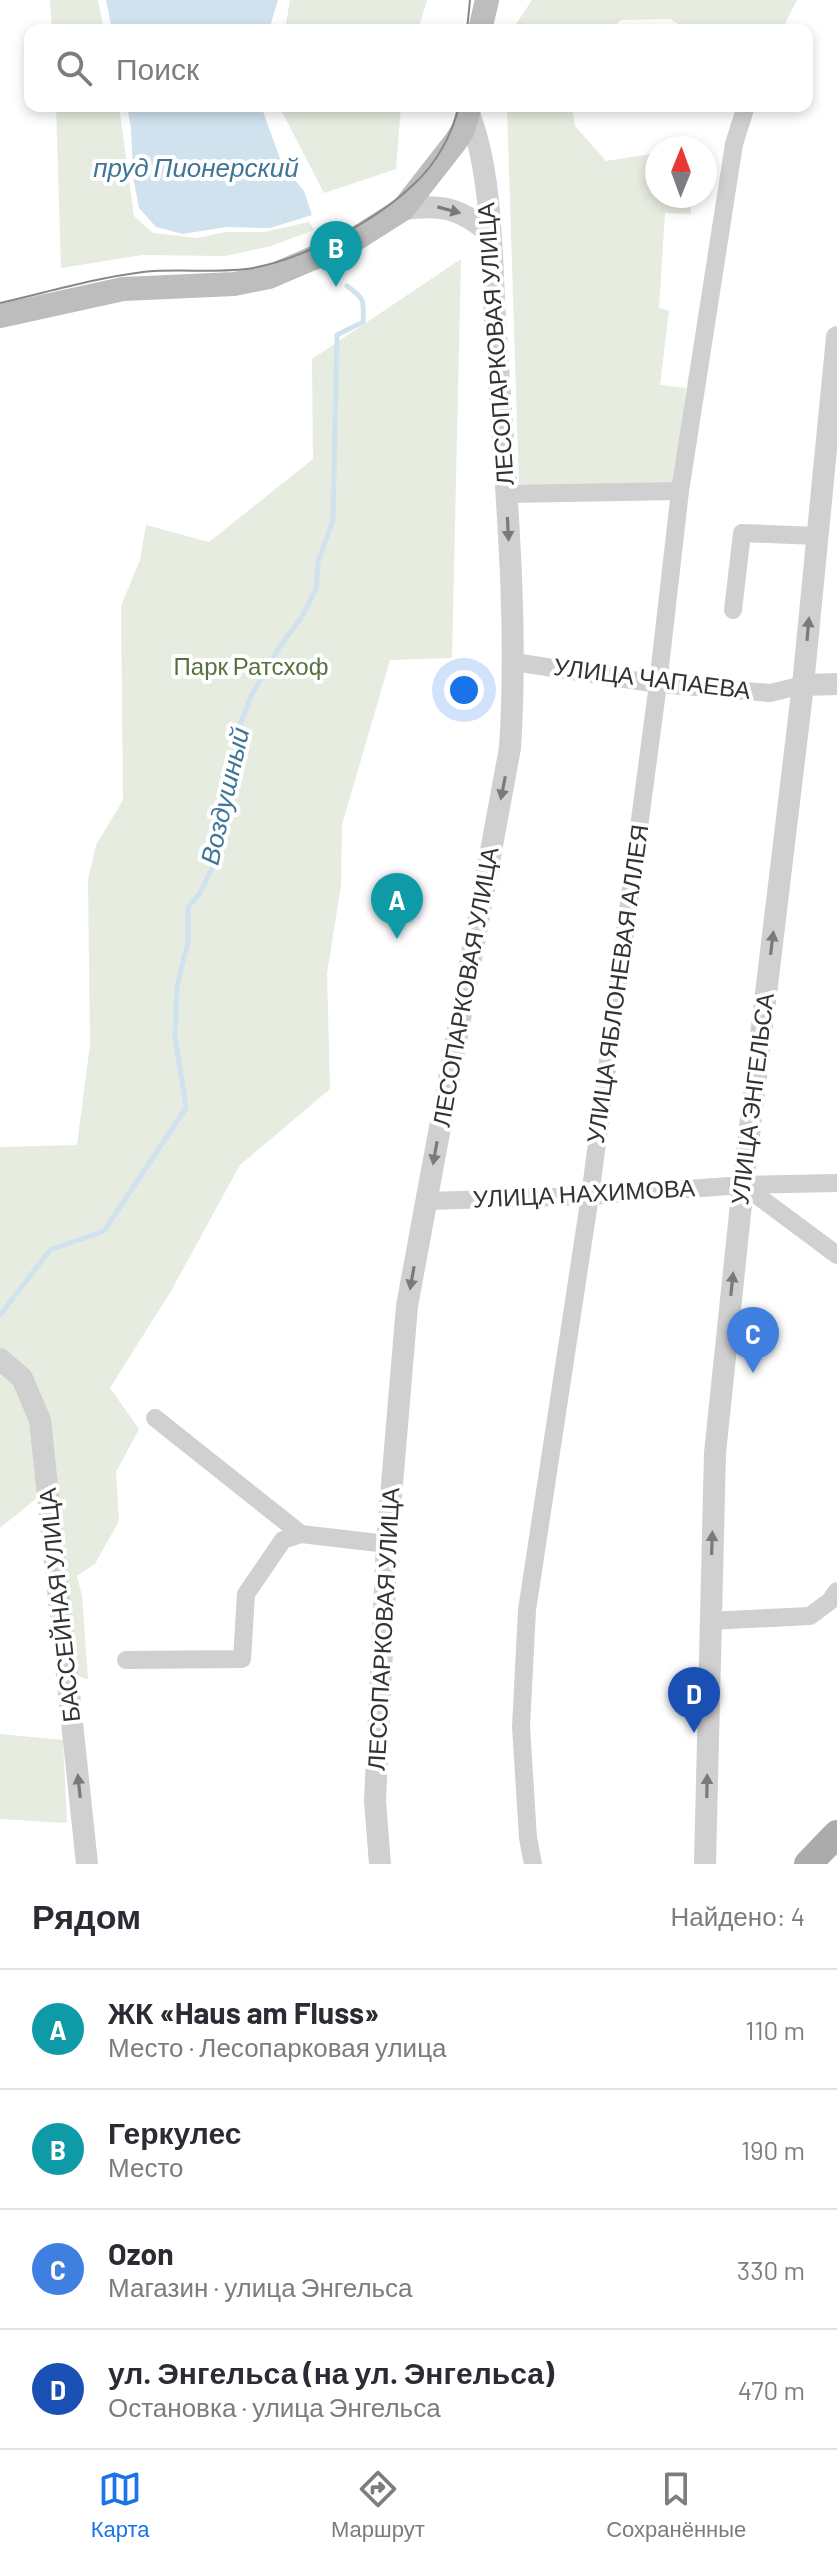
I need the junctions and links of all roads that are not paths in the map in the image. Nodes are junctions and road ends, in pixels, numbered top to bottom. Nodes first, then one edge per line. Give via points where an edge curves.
1 (487, 0) edge
2 (481, 24) edge
3 (468, 112) edge
4 (470, 112) edge
5 (744, 112) edge
6 (403, 209) junction
7 (489, 232) junction
8 (0, 316) edge
9 (837, 337) edge
10 (680, 491) junction
11 (506, 494) junction
12 (817, 536) junction
13 (733, 610) dead end
14 (514, 662) junction
15 (658, 684) junction
16 (837, 684) edge
17 (803, 685) junction
18 (837, 1183) edge
19 (743, 1185) junction
20 (590, 1196) junction
21 (426, 1201) junction
22 (837, 1255) edge
23 (0, 1359) edge
24 (155, 1418) dead end
25 (301, 1534) junction
26 (387, 1544) junction
27 (837, 1591) edge
28 (709, 1621) junction
29 (126, 1660) dead end
30 (837, 1834) edge
31 (87, 1864) edge
32 (380, 1864) edge
33 (533, 1864) edge
34 (705, 1864) edge
35 (808, 1864) edge

1 - 2 main road
3 - 6 main road via 456,141
4 - 7 street, ЛЕСОПАРКОВАЯ УЛИЦА via 480,142
5 - 10 street, УЛИЦА ЯБЛОНЕВАЯ АЛЛЕЯ via 734,144
6 -> 7 street via 431,205 456,210
6 - 8 main road via 351,242 269,277 234,284 123,289
7 - 11 street, ЛЕСОПАРКОВАЯ УЛИЦА
9 - 12 street, УЛИЦА ЭНГЕЛЬСА
10 - 11 street
10 - 15 street, УЛИЦА ЯБЛОНЕВАЯ АЛЛЕЯ
11 -> 14 street, ЛЕСОПАРКОВАЯ УЛИЦА
12 - 13 street via 742,533
17 -> 12 street, УЛИЦА ЭНГЕЛЬСА
14 - 15 street, УЛИЦА ЧАПАЕВА
14 -> 21 street, ЛЕСОПАРКОВАЯ УЛИЦА via 510,748
15 - 17 street, УЛИЦА ЧАПАЕВА via 770,693
15 - 20 street, УЛИЦА ЯБЛОНЕВАЯ АЛЛЕЯ
16 - 17 street, УЛИЦА ЧАПАЕВА
19 -> 17 street, УЛИЦА ЭНГЕЛЬСА
18 - 19 street, УЛИЦА НАХИМОВА
19 - 20 street, УЛИЦА НАХИМОВА
19 - 22 street
28 -> 19 street, УЛИЦА ЭНГЕЛЬСА via 715,1453
20 - 21 street, УЛИЦА НАХИМОВА
20 - 33 street, УЛИЦА ЯБЛОНЕВАЯ АЛЛЕЯ via 527,1610 521,1727
21 -> 26 street, ЛЕСОПАРКОВАЯ УЛИЦА via 407,1306
31 -> 23 street, БАССЕЙНАЯ УЛИЦА via 40,1420 22,1378
24 - 25 street
25 - 26 street
25 - 29 street via 283,1540 246,1594 242,1659
26 - 32 street, ЛЕСОПАРКОВАЯ УЛИЦА via 375,1801
27 - 28 street via 810,1616
34 -> 28 street, УЛИЦА ЭНГЕЛЬСА
30 - 35 main road

